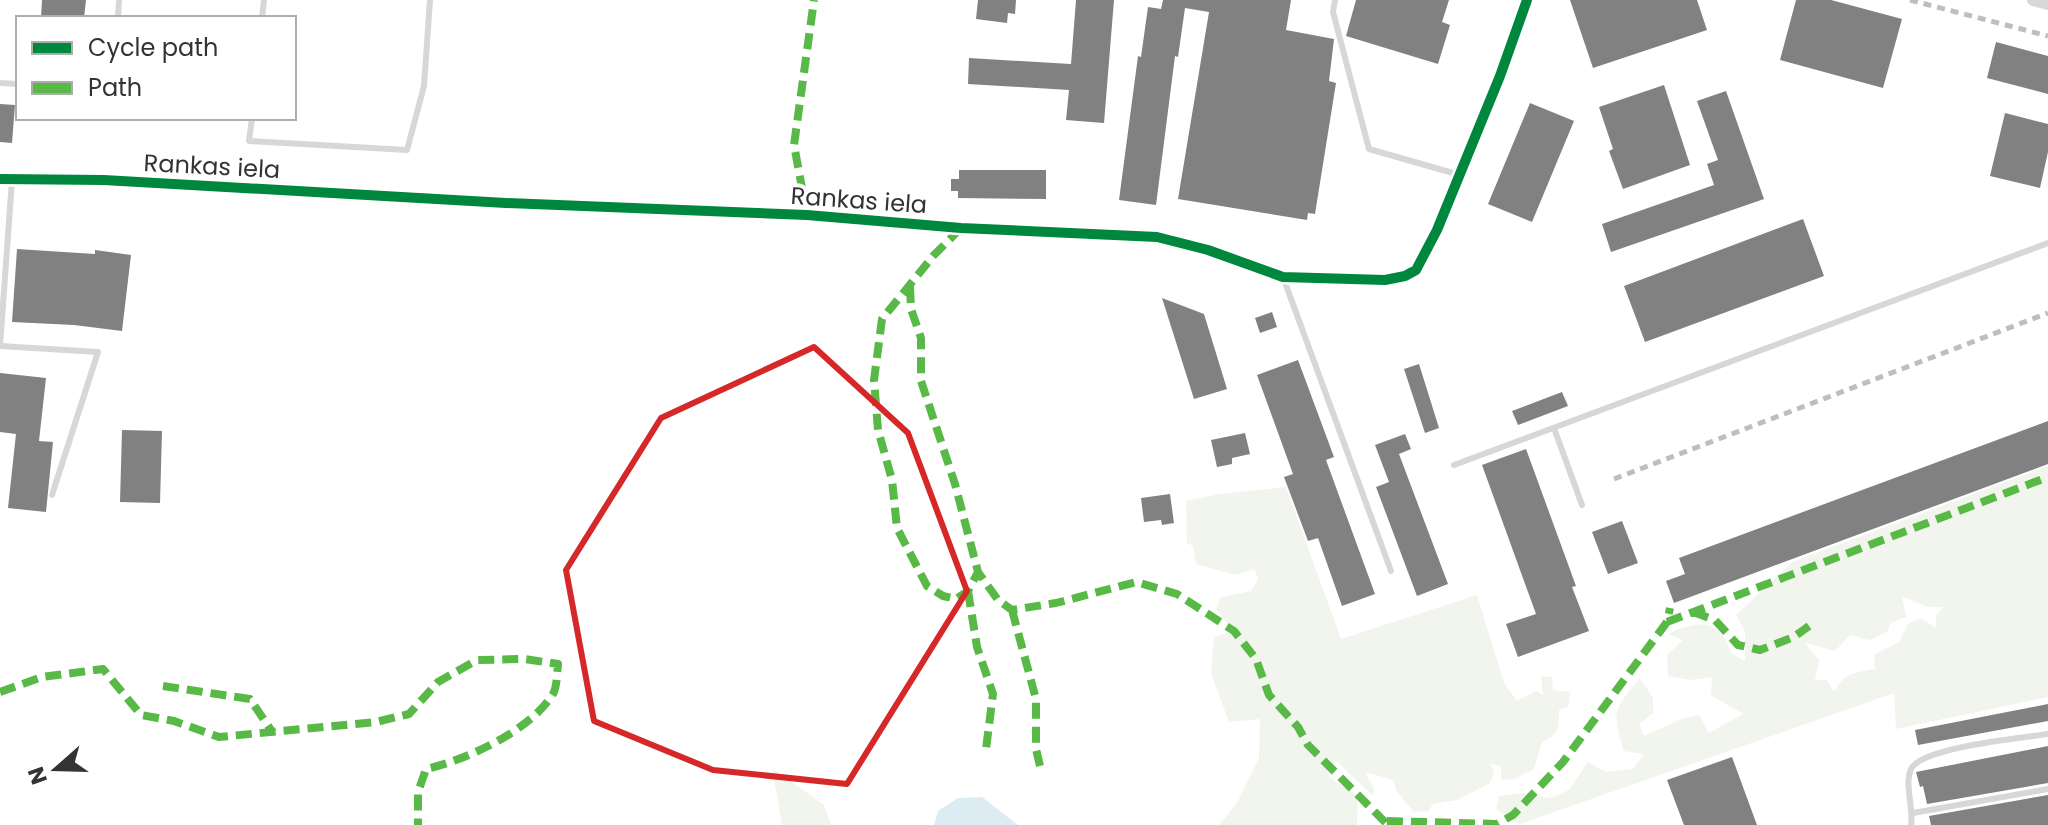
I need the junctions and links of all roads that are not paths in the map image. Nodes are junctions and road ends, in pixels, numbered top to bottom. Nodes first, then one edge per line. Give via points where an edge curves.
1 (430, 0) edge
2 (1335, 0) edge
3 (1527, 0) edge
4 (252, 120) edge
5 (1460, 175) junction
6 (6, 180) edge
7 (2048, 243) edge
8 (1283, 277) junction
9 (1554, 428) junction
10 (1454, 465) dead end
11 (52, 495) dead end
12 (1582, 505) dead end
13 (1391, 571) dead end
14 (2048, 734) edge
15 (2048, 789) edge
16 (1913, 813) junction
17 (1911, 825) edge

1 - 4 lane via 424,86 407,150 249,141
2 - 5 lane via 1333,12 1369,149
3 - 5 street, Rankas iela
5 - 8 street, Rankas iela via 1416,270 1385,280
6 - 8 street, Rankas iela via 104,180 1157,237
6 - 11 lane via 0,346 98,352
7 - 9 lane
8 - 13 lane
9 - 10 lane
9 - 12 lane
14 - 16 lane via 1927,756 1911,770
15 - 16 lane
16 - 17 lane

